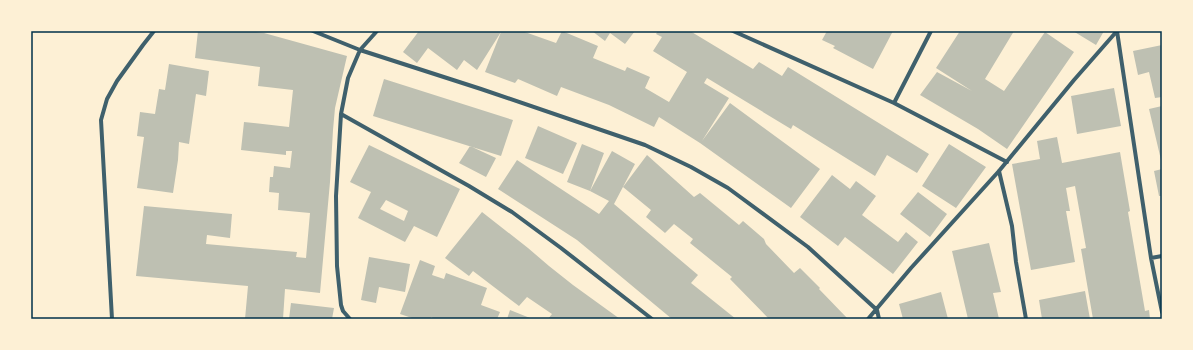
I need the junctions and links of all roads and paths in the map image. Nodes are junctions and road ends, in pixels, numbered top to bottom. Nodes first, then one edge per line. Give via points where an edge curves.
1 (154, 31) edge
2 (313, 31) edge
3 (377, 31) edge
4 (733, 31) edge
5 (931, 31) edge
6 (1117, 31) edge
7 (360, 50) junction
8 (894, 103) junction
9 (341, 114) junction
10 (1007, 162) junction
11 (999, 171) junction
12 (1162, 256) edge
13 (1151, 258) junction
14 (877, 310) junction
15 (1162, 312) edge
16 (112, 319) edge
17 (350, 319) edge
18 (652, 319) edge
19 (868, 319) edge
20 (879, 319) edge
21 (1026, 319) edge

1 - 16 street via 117,82 107,99 100,120
2 - 7 street
3 - 7 street
4 - 8 street
5 - 8 street
6 - 10 street
6 - 13 street
7 - 9 street via 348,78
7 - 14 street via 481,88 639,143 691,167 728,188 808,247
8 - 10 street
9 - 17 street via 336,196 337,266 341,305
9 - 18 street via 512,212
10 - 11 street
11 - 14 street via 911,268
11 - 21 street via 1012,226
12 - 13 street
13 - 15 street
14 - 19 street
14 - 20 street

